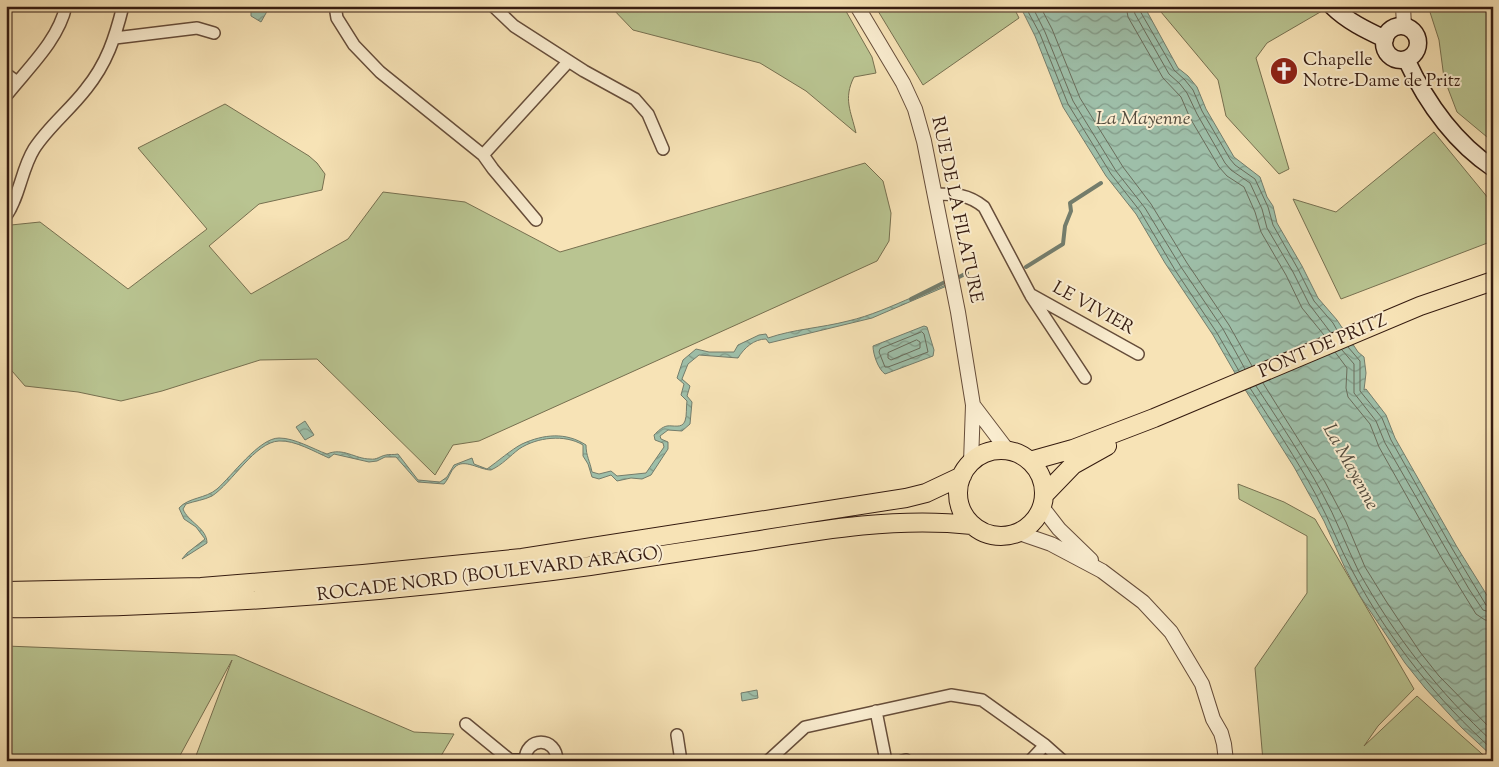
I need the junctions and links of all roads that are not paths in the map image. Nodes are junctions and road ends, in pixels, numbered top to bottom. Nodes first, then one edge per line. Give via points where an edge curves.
1 (66, 6) edge
2 (123, 6) edge
3 (335, 6) edge
4 (493, 6) edge
5 (857, 6) edge
6 (1403, 6) edge
7 (1335, 10) edge
8 (1404, 26) junction
9 (214, 33) dead end
10 (115, 38) junction
11 (1385, 39) junction
12 (1406, 59) junction
13 (568, 62) junction
14 (6, 74) edge
15 (17, 82) junction
16 (6, 96) edge
17 (663, 149) dead end
18 (484, 155) junction
19 (1493, 168) edge
20 (935, 194) junction
21 (6, 216) edge
22 (536, 220) dead end
23 (1493, 281) edge
24 (1030, 294) junction
25 (1138, 354) dead end
26 (1085, 378) dead end
27 (973, 405) junction
28 (1154, 418) junction
29 (1008, 451) junction
30 (1030, 461) junction
31 (966, 469) junction
32 (1044, 500) junction
33 (972, 525) junction
34 (1019, 533) junction
35 (1102, 571) junction
36 (6, 591) edge
37 (6, 608) edge
38 (876, 711) junction
39 (466, 724) dead end
40 (677, 735) dead end
41 (1045, 744) junction
42 (525, 760) edge
43 (557, 761) edge
44 (681, 761) edge
45 (768, 761) edge
46 (886, 761) edge
47 (1030, 761) edge
48 (1063, 761) edge
49 (1226, 761) edge

1 - 15 street via 55,35
2 - 10 street
3 - 18 street via 337,18 354,45 380,72
4 - 13 street via 514,26
5 - 20 street, RUE DE LA FILATURE via 915,109
6 - 8 street
7 - 11 main road
8 - 11 main road via 1390,31
8 - 12 main road via 1414,32 1418,42 1415,53
9 - 10 street via 197,28
10 - 21 street via 107,58 87,88 33,151
11 - 12 main road via 1384,45 1390,55
12 - 19 main road via 1431,106 1458,139
13 - 17 street via 635,99 648,114
13 - 18 street
14 - 15 street
15 - 16 street
18 - 22 street
20 - 24 street, LE VIVIER via 956,194 975,200 984,207
20 - 27 street, RUE DE LA FILATURE
23 - 28 main road, PONT DE PRITZ via 1420,306
24 - 25 street, LE VIVIER
24 - 26 street, LE VIVIER
27 - 29 street, RUE DE LA FILATURE
27 - 31 street, RUE DE LA FILATURE
28 - 30 main road, PONT DE PRITZ via 1072,450
28 - 32 main road, PONT DE PRITZ via 1073,465
29 - 30 main road
29 - 31 main road via 982,454
30 - 32 main road via 1043,482
31 - 33 main road via 958,489 959,502
31 - 36 main road, ROCADE NORD (BOULEVARD ARAGO) via 926,493 906,498 522,558 201,587
32 - 34 main road via 1037,518
32 - 35 street via 1058,529
33 - 34 main road via 994,536
33 - 37 main road, ROCADE NORD (BOULEVARD ARAGO) via 893,522 523,575 365,592 205,603
34 - 35 street via 1051,544
35 - 49 street via 1143,602 1171,632 1202,684 1221,733
38 - 41 street via 951,695 982,700
38 - 45 street via 805,728
38 - 46 street
39 - 42 street via 510,760
40 - 44 street
41 - 47 street
41 - 48 street
42 - 43 street via 531,745 541,742 552,746

